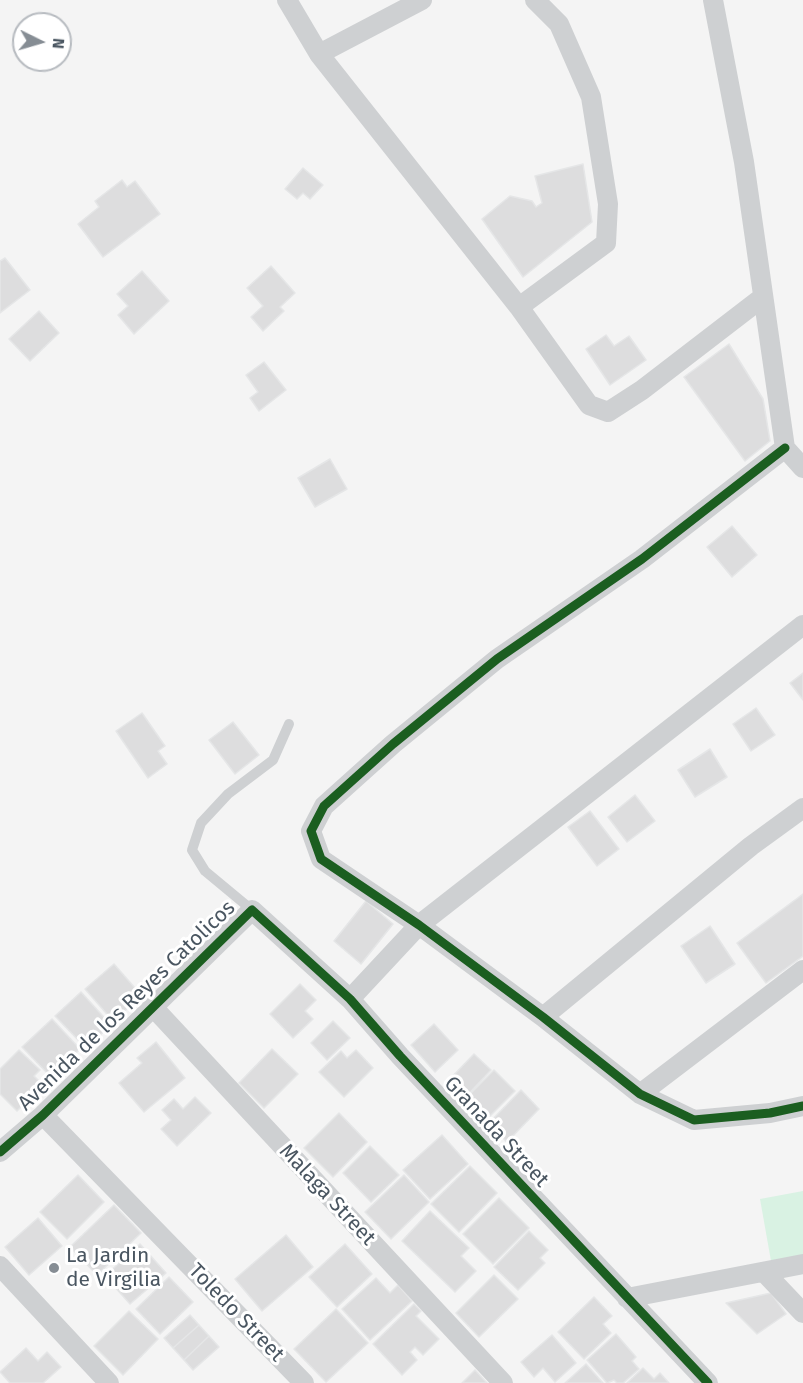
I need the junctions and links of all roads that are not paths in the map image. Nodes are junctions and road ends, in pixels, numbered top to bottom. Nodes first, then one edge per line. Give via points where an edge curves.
1 (287, 0) edge
2 (422, 0) edge
3 (535, 0) edge
4 (713, 0) edge
5 (319, 54) junction
6 (763, 297) junction
7 (519, 307) junction
8 (785, 448) junction
9 (803, 468) edge
10 (803, 625) edge
11 (289, 724) dead end
12 (803, 808) edge
13 (252, 910) junction
14 (419, 925) junction
15 (803, 970) edge
16 (350, 999) junction
17 (152, 1006) junction
18 (543, 1017) junction
19 (640, 1094) junction
20 (803, 1106) edge
21 (43, 1115) junction
22 (0, 1152) edge
23 (803, 1264) edge
24 (0, 1266) edge
25 (764, 1272) junction
26 (627, 1298) junction
27 (803, 1312) edge
28 (109, 1383) edge
29 (304, 1383) edge
30 (503, 1383) edge
31 (708, 1383) edge

1 - 5 street
2 - 5 street
3 - 7 street via 560,24 591,97 608,204 606,243
4 - 6 street via 744,162
5 - 7 street
6 - 7 street via 608,412 589,405
6 - 8 street
8 - 9 street
8 - 14 street via 642,559 497,659 324,806 311,831 321,858
10 - 14 street
11 - 13 lane via 273,760 228,794 201,823 192,850 205,871
12 - 18 street
13 - 16 street, Granada Street
13 - 17 street, Avenida de los Reyes Catolicos
14 - 16 street
14 - 18 street
15 - 19 street
16 - 26 street, Granada Street
17 - 21 street, Avenida de los Reyes Catolicos
17 - 30 street, Malaga Street
18 - 19 street
19 - 20 street via 694,1120
21 - 22 street, Avenida de los Reyes Catolicos
21 - 29 street, Toledo Street
23 - 25 street
24 - 28 street
25 - 26 street
25 - 27 street
26 - 31 street, Granada Street

